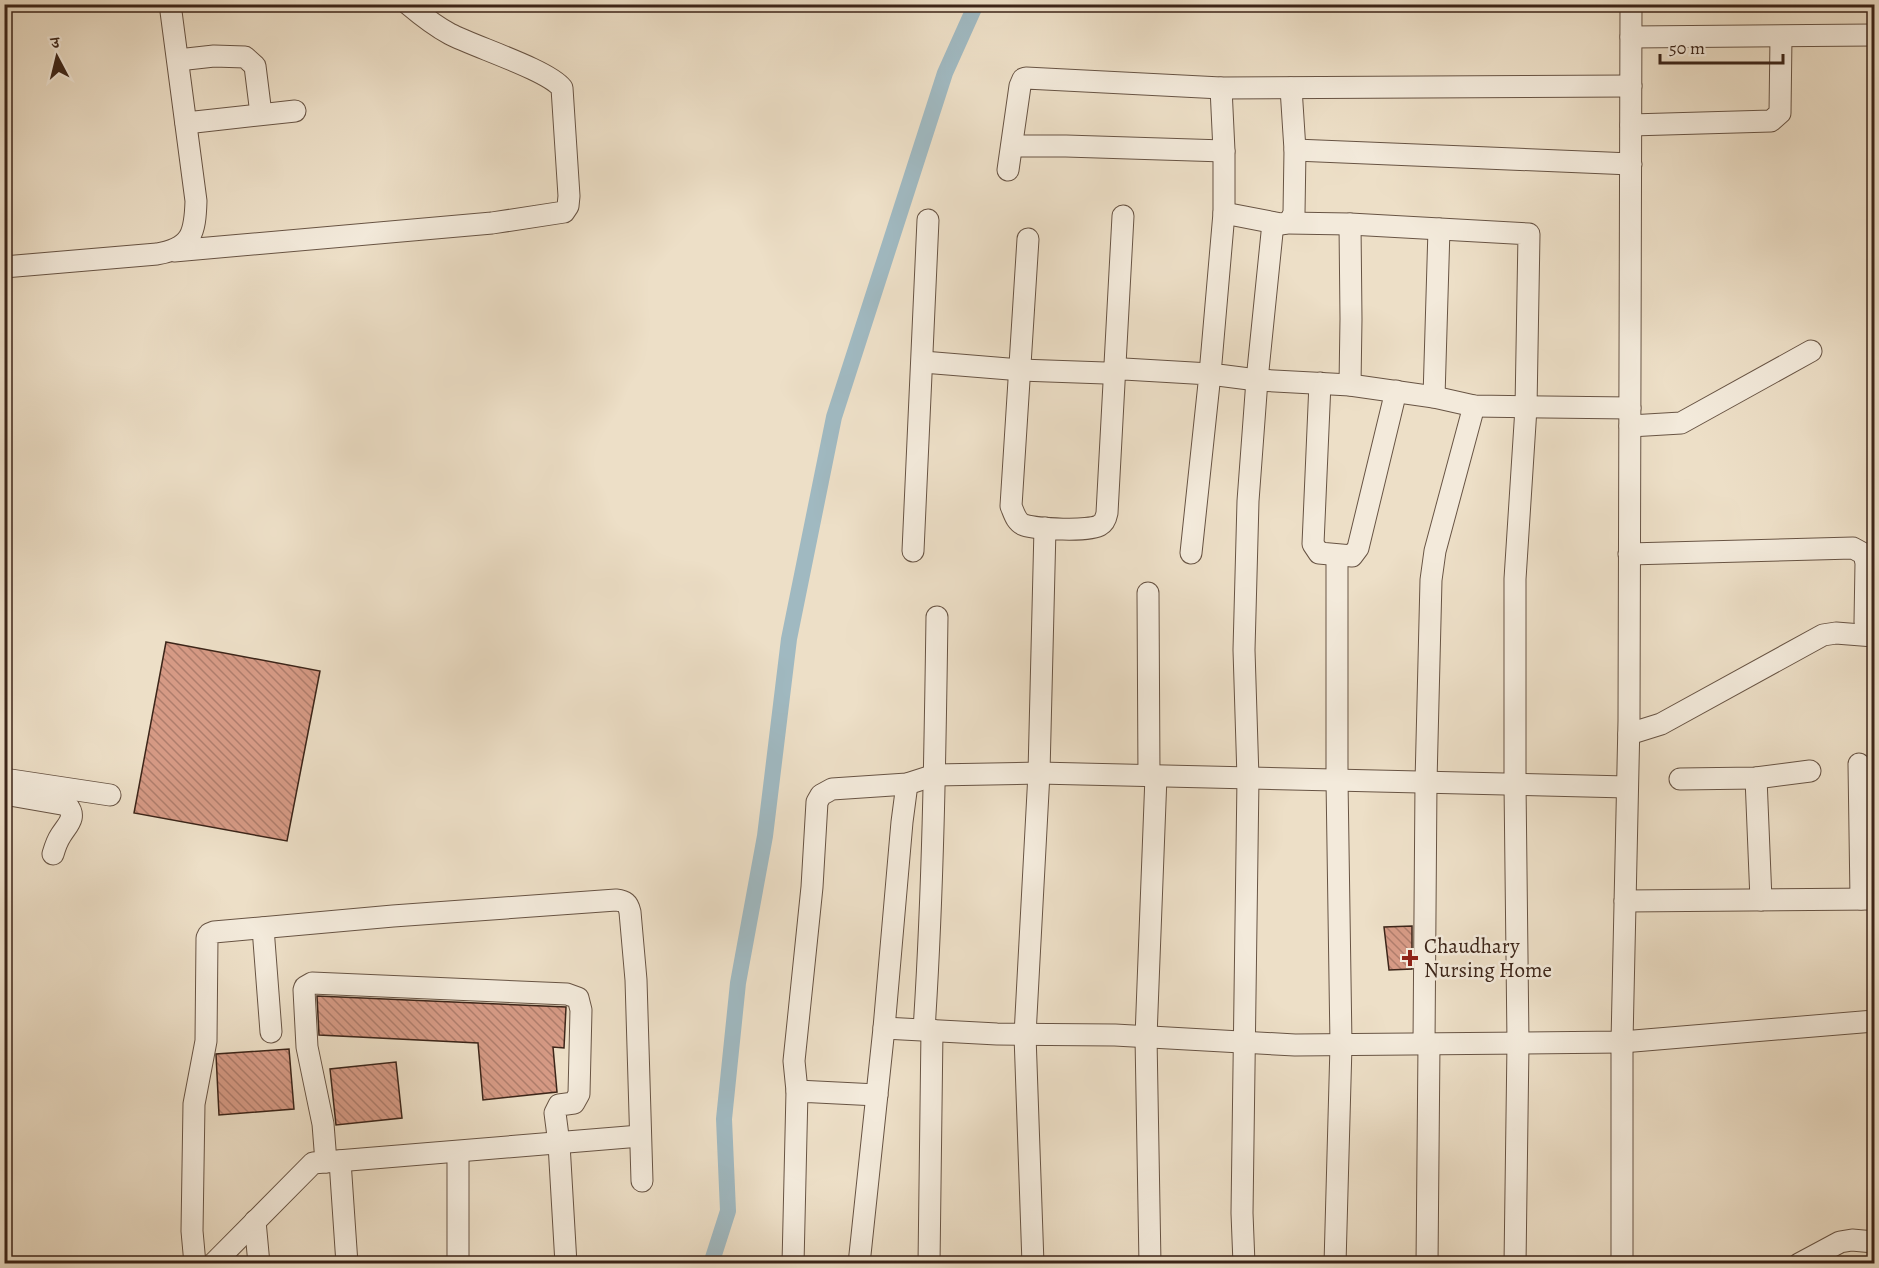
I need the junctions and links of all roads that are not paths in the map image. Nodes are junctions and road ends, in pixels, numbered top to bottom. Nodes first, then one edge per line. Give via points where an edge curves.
1 (170, 4) edge
2 (408, 4) edge
3 (1631, 4) edge
4 (1875, 35) edge
5 (1781, 36) junction
6 (1631, 37) junction
7 (178, 60) junction
8 (1631, 86) junction
9 (1221, 88) junction
10 (1291, 88) junction
11 (295, 111) dead end
12 (261, 114) junction
13 (186, 123) junction
14 (1631, 125) junction
15 (1012, 146) junction
16 (1295, 150) junction
17 (1224, 151) junction
18 (1631, 164) junction
19 (1008, 170) dead end
20 (1224, 213) junction
21 (1123, 216) dead end
22 (928, 220) dead end
23 (1280, 223) junction
24 (1350, 224) junction
25 (1439, 229) junction
26 (1028, 239) dead end
27 (174, 251) junction
28 (4, 267) edge
29 (1811, 351) dead end
30 (923, 362) junction
31 (1020, 370) junction
32 (1115, 370) junction
33 (1210, 374) junction
34 (1257, 380) junction
35 (1320, 383) junction
36 (1350, 385) junction
37 (1396, 391) junction
38 (1434, 397) junction
39 (1474, 406) junction
40 (1526, 408) junction
41 (1630, 417) junction
42 (1045, 528) junction
43 (914, 551) dead end
44 (1191, 553) dead end
45 (1629, 554) junction
46 (1337, 556) junction
47 (1148, 593) dead end
48 (937, 617) dead end
49 (1870, 629) edge
50 (1629, 735) junction
51 (1859, 764) dead end
52 (1810, 771) dead end
53 (1039, 774) junction
54 (935, 775) junction
55 (1153, 776) junction
56 (4, 778) edge
57 (1248, 778) junction
58 (1756, 778) junction
59 (1680, 779) dead end
60 (1337, 780) junction
61 (1426, 782) junction
62 (907, 784) junction
63 (1515, 784) junction
64 (1627, 787) junction
65 (4, 794) edge
66 (110, 795) dead end
67 (52, 854) dead end
68 (1868, 899) edge
69 (1761, 900) junction
70 (1625, 901) junction
71 (263, 928) junction
72 (1875, 1021) edge
73 (884, 1028) junction
74 (928, 1030) junction
75 (271, 1032) dead end
76 (1025, 1035) junction
77 (1146, 1037) junction
78 (1244, 1042) junction
79 (1622, 1042) junction
80 (1518, 1043) junction
81 (1427, 1044) junction
82 (1341, 1045) junction
83 (797, 1091) junction
84 (877, 1095) junction
85 (640, 1136) junction
86 (559, 1144) junction
87 (458, 1152) junction
88 (333, 1161) junction
89 (642, 1181) dead end
90 (255, 1221) junction
91 (1875, 1242) edge
92 (195, 1263) edge
93 (213, 1263) edge
94 (259, 1263) edge
95 (347, 1263) edge
96 (458, 1263) edge
97 (566, 1263) edge
98 (793, 1263) edge
99 (859, 1263) edge
100 (929, 1263) edge
101 (1034, 1263) edge
102 (1150, 1263) edge
103 (1244, 1263) edge
104 (1335, 1263) edge
105 (1427, 1263) edge
106 (1515, 1263) edge
107 (1622, 1263) edge
108 (1799, 1263) edge

1 - 7 street
2 - 27 street via 448,34 558,82 562,88 569,196 564,212 492,223
3 - 6 street
4 - 5 street
5 - 6 street
5 - 14 street via 1779,113 1771,121
6 - 8 street
7 - 12 street via 245,57 255,66
7 - 13 street
8 - 10 street
8 - 14 street
9 - 10 street
9 - 15 street via 1026,78 1020,86
9 - 17 street
10 - 16 street
11 - 12 street
12 - 13 street
13 - 27 street via 196,201 195,228 186,243
14 - 18 street
15 - 17 street
15 - 19 street
16 - 18 street
16 - 23 street via 1294,213
17 - 20 street
18 - 41 street
20 - 23 street
20 - 33 street
21 - 32 street
22 - 30 street
23 - 24 street
23 - 34 street
24 - 25 street
24 - 36 street
25 - 38 street
25 - 40 street via 1529,234
26 - 31 street
27 - 28 street
29 - 41 street via 1681,423
30 - 31 street
30 - 43 street
31 - 32 street
31 - 42 street via 1011,506 1023,525
32 - 33 street
32 - 42 street via 1104,521 1091,528
33 - 34 street
33 - 44 street
34 - 35 street
34 - 57 street via 1248,501 1244,650
35 - 36 street
35 - 46 street via 1312,544 1319,553
36 - 37 street
37 - 38 street
37 - 46 street via 1359,548 1352,556
38 - 39 street
39 - 40 street
39 - 61 street via 1432,570
40 - 41 street
40 - 63 street via 1515,579
41 - 45 street
42 - 53 street
45 - 49 street via 1853,548 1864,554 1866,563
45 - 50 street
46 - 60 street
47 - 55 street
48 - 54 street
49 - 50 street via 1823,635 1661,724
50 - 64 street
51 - 68 street
52 - 58 street
53 - 54 street
53 - 55 street
53 - 76 street
54 - 62 street
54 - 74 street
55 - 57 street
55 - 77 street
56 - 66 street
57 - 60 street
57 - 78 street
58 - 59 street
58 - 69 street
60 - 61 street
60 - 82 street
61 - 63 street
61 - 81 street
62 - 73 street
62 - 83 street via 832,789 817,802 794,1061
63 - 64 street
63 - 80 street
64 - 70 street
65 - 67 street via 68,805 72,819
68 - 69 street
69 - 70 street
70 - 79 street
71 - 75 street
71 - 85 street via 624,901 630,912 636,980
71 - 92 street via 214,932 207,938 208,1020 193,1127
72 - 79 street
73 - 74 street
73 - 84 street
74 - 76 street
74 - 100 street
76 - 77 street
76 - 101 street
77 - 78 street
77 - 102 street
78 - 82 street
78 - 103 street
79 - 80 street
79 - 107 street
80 - 81 street
80 - 106 street
81 - 82 street
81 - 105 street
82 - 104 street
83 - 84 street
83 - 98 street
84 - 99 street
85 - 86 street
85 - 89 street
86 - 87 street
86 - 88 street via 555,1113 559,1105 574,1103 579,1094 578,998 567,994 312,983 304,990 307,1047
86 - 97 street
87 - 88 street
87 - 96 street
88 - 90 street via 313,1163
88 - 95 street
90 - 93 street
90 - 94 street
91 - 108 street via 1840,1242

